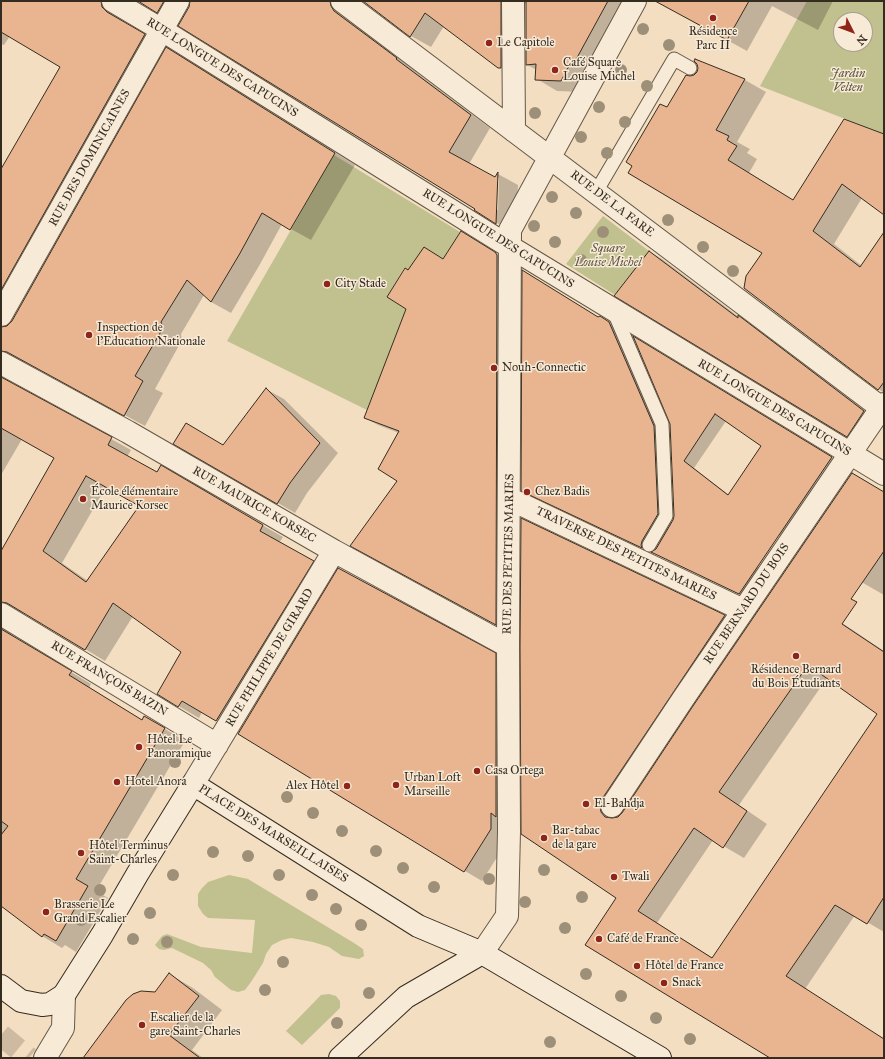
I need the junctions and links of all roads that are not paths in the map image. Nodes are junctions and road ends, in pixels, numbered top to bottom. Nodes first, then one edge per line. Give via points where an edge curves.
1 (113, 1) edge
2 (178, 1) edge
3 (342, 1) edge
4 (513, 1) edge
5 (635, 1) edge
6 (162, 30) junction
7 (690, 68) dead end
8 (514, 131) junction
9 (550, 158) junction
10 (596, 192) junction
11 (510, 247) junction
12 (613, 310) junction
13 (1, 315) edge
14 (1, 363) edge
15 (883, 407) edge
16 (850, 454) junction
17 (884, 474) edge
18 (510, 499) junction
19 (649, 545) dead end
20 (334, 552) junction
21 (743, 610) junction
22 (1, 614) edge
23 (508, 646) junction
24 (217, 745) junction
25 (193, 784) junction
26 (612, 806) dead end
27 (482, 953) junction
28 (1, 986) edge
29 (64, 995) junction
30 (45, 1058) edge
31 (340, 1058) edge
32 (660, 1058) edge

1 - 6 street, RUE LONGUE DES CAPUCINS
2 - 6 street, RUE DES DOMINICAINES
3 - 8 street, RUE DE LA FARE
4 - 8 street
5 - 9 street, RUE DES PETITES MARIES
6 - 11 street, RUE LONGUE DES CAPUCINS
6 - 13 street, RUE DES DOMINICAINES
7 - 10 lane via 674,59
8 - 9 street, RUE DE LA FARE
9 - 10 street, RUE DE LA FARE
9 - 11 street, RUE DES PETITES MARIES via 510,230
10 - 15 street, RUE DE LA FARE
11 - 12 street, RUE LONGUE DES CAPUCINS
11 - 18 street, RUE DES PETITES MARIES
12 - 16 street, RUE LONGUE DES CAPUCINS
12 - 19 lane via 662,424 666,516
14 - 20 street, RUE MAURICE KORSEC via 128,432
15 - 16 street, RUE BERNARD DU BOIS
16 - 17 street, RUE LONGUE DES CAPUCINS
16 - 21 street, RUE BERNARD DU BOIS
18 - 21 street, TRAVERSE DES PETITES MARIES
18 - 23 street, RUE DES PETITES MARIES
20 - 23 street, RUE MAURICE KORSEC
20 - 24 street, RUE PHILIPPE DE GIRARD
21 - 26 street, RUE BERNARD DU BOIS
22 - 24 street, RUE FRANÇOIS BAZIN
23 - 27 street, RUE DES PETITES MARIES via 507,916
24 - 25 street, RUE PHILIPPE DE GIRARD
25 - 27 street, PLACE DES MARSEILLAISES via 418,926
25 - 29 street, PLACE DES MARSEILLAISES
27 - 31 street via 406,997
27 - 32 street, PLACE DES MARSEILLAISES
28 - 29 street via 21,1001 42,1005 50,1004
29 - 30 street via 63,1028

